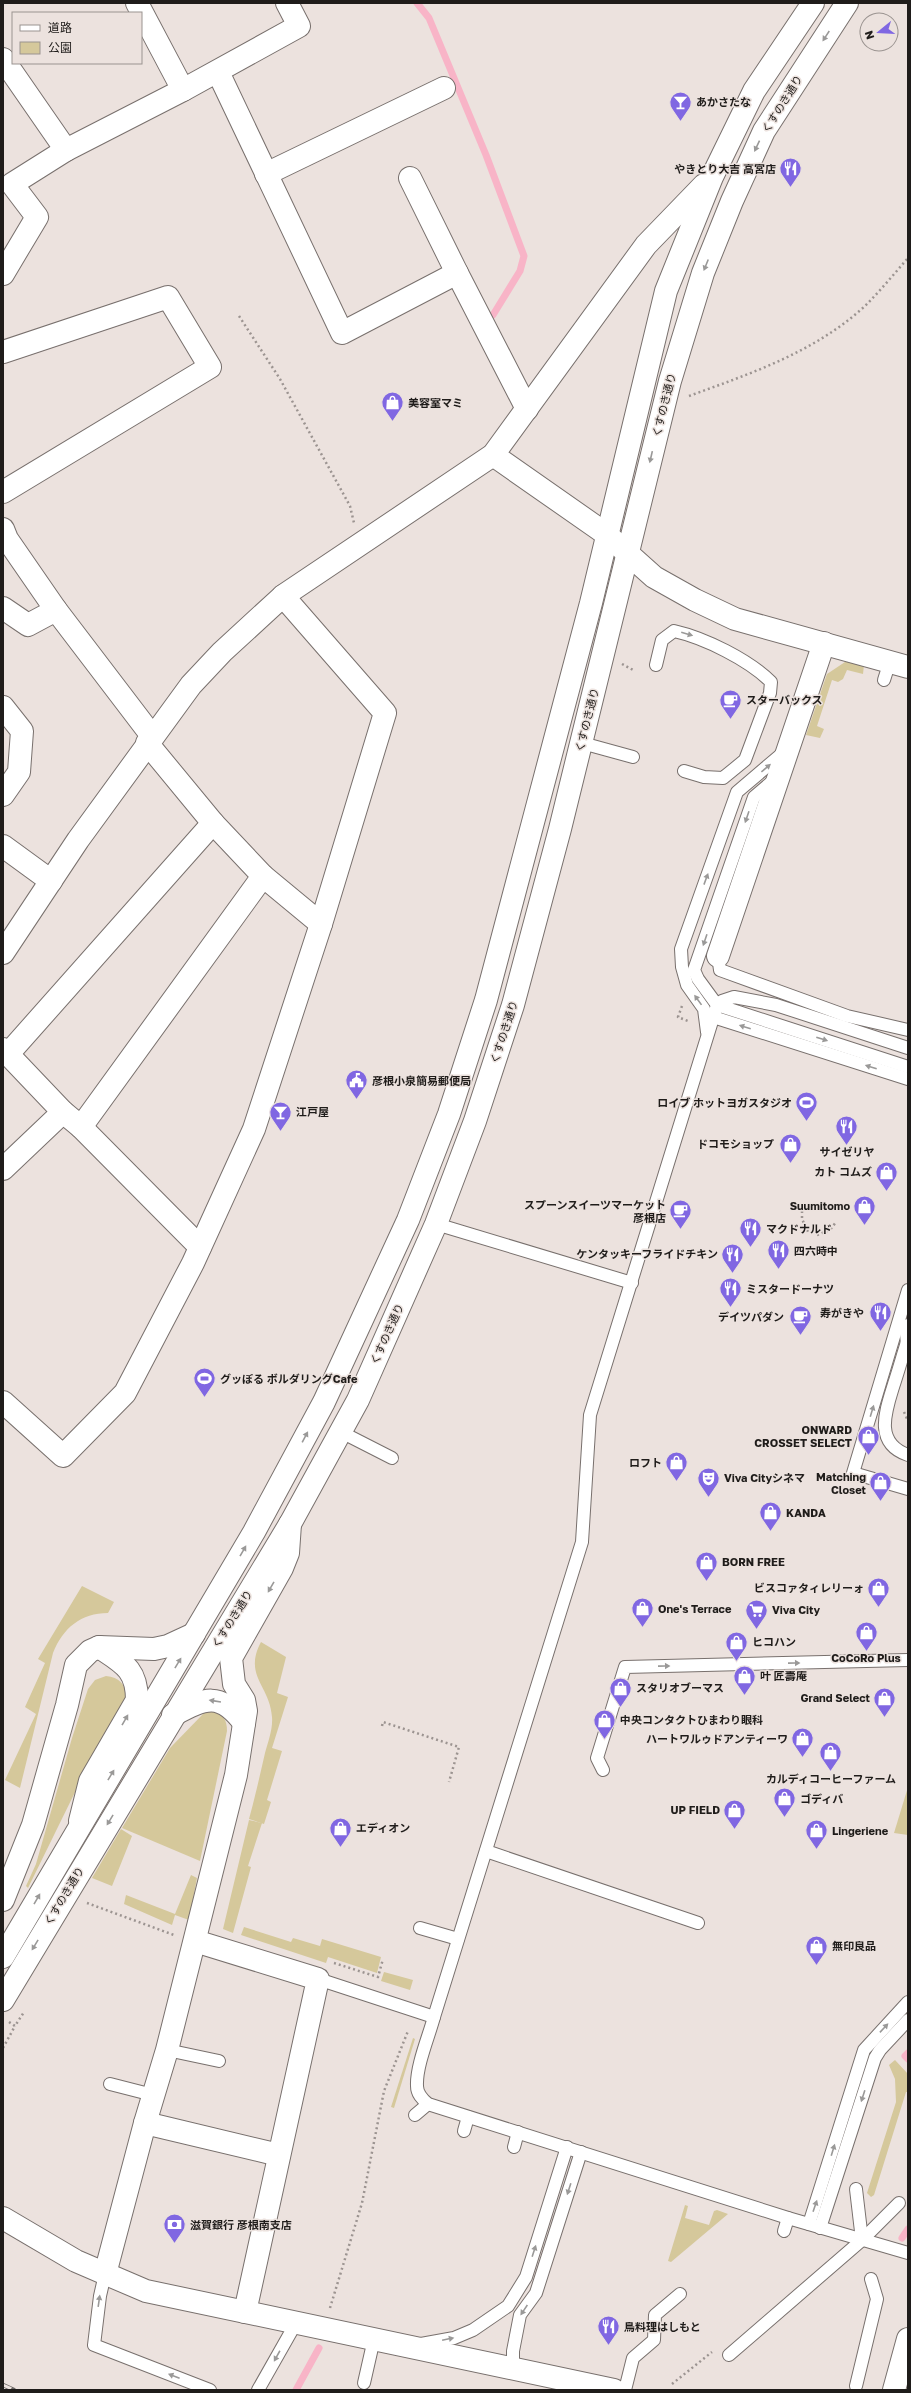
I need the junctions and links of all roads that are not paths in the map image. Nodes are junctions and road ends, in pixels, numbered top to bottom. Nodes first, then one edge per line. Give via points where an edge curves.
1 (137, 3) edge
2 (287, 3) edge
3 (813, 3) edge
4 (848, 3) edge
5 (142, 12) edge
6 (142, 12) edge
7 (3, 59) edge
8 (218, 72) junction
9 (444, 88) dead end
10 (183, 90) junction
11 (66, 150) junction
12 (266, 174) junction
13 (712, 177) junction
14 (410, 178) dead end
15 (457, 273) junction
16 (3, 274) edge
17 (3, 352) edge
18 (527, 409) junction
19 (493, 455) junction
20 (3, 492) edge
21 (3, 529) edge
22 (606, 534) junction
23 (628, 556) junction
24 (284, 596) junction
25 (3, 608) edge
26 (56, 610) junction
27 (824, 643) junction
28 (656, 666) dead end
29 (894, 669) edge
30 (3, 708) edge
31 (150, 739) junction
32 (582, 743) junction
33 (787, 749) junction
34 (633, 757) dead end
35 (684, 771) dead end
36 (778, 776) junction
37 (3, 795) edge
38 (213, 823) junction
39 (3, 846) edge
40 (263, 876) junction
41 (51, 880) junction
42 (321, 924) junction
43 (3, 953) edge
44 (718, 956) joint
45 (717, 1005) junction
46 (709, 1016) junction
47 (908, 1030) edge
48 (908, 1048) edge
49 (6, 1051) edge
50 (908, 1067) edge
51 (908, 1080) edge
52 (63, 1112) junction
53 (81, 1127) junction
54 (3, 1169) edge
55 (436, 1224) junction
56 (200, 1247) junction
57 (632, 1283) junction
58 (908, 1290) edge
59 (908, 1325) edge
60 (908, 1339) edge
61 (908, 1351) edge
62 (3, 1402) edge
63 (341, 1432) junction
64 (908, 1455) edge
65 (392, 1458) dead end
66 (908, 1489) edge
67 (290, 1524) junction
68 (194, 1634) junction
69 (99, 1648) junction
70 (908, 1660) edge
71 (173, 1715) junction
72 (244, 1723) junction
73 (603, 1770) dead end
74 (77, 1832) junction
75 (486, 1852) junction
76 (5, 1893) edge
77 (698, 1923) dead end
78 (420, 1928) dead end
79 (186, 1938) junction
80 (458, 1939) junction
81 (3, 1957) edge
82 (318, 1979) junction
83 (3, 2000) edge
84 (908, 2002) edge
85 (434, 2017) junction
86 (908, 2020) edge
87 (167, 2050) junction
88 (219, 2061) dead end
89 (110, 2084) dead end
90 (153, 2095) junction
91 (428, 2104) junction
92 (415, 2115) dead end
93 (468, 2117) junction
94 (145, 2123) junction
95 (464, 2131) dead end
96 (518, 2132) junction
97 (514, 2147) dead end
98 (567, 2147) junction
99 (581, 2152) junction
100 (279, 2155) junction
101 (827, 2189) junction
102 (856, 2189) dead end
103 (899, 2203) dead end
104 (3, 2218) edge
105 (788, 2218) junction
106 (809, 2224) junction
107 (820, 2228) junction
108 (784, 2231) dead end
109 (862, 2240) junction
110 (908, 2253) edge
111 (105, 2274) junction
112 (871, 2279) dead end
113 (680, 2294) dead end
114 (245, 2312) junction
115 (296, 2323) junction
116 (374, 2339) junction
117 (908, 2339) edge
118 (410, 2346) junction
119 (729, 2355) dead end
120 (513, 2369) junction
121 (364, 2383) dead end
122 (856, 2386) dead end
123 (210, 2390) edge
124 (258, 2390) edge
125 (614, 2390) edge
126 (625, 2390) edge
127 (894, 2390) edge

1 - 5 street
2 - 8 street via 299,26
3 - 13 street, くすのき通り via 754,91
4 -> 23 street, くすのき通り via 764,132 703,273 670,381
6 - 10 street
7 - 11 street
8 - 10 street
8 - 12 street
9 - 12 street
10 - 11 street
11 - 16 street via 12,184 36,217
12 - 15 street via 342,333
13 - 18 street via 646,245
13 - 22 street, くすのき通り via 666,291
14 - 15 street
15 - 18 street
17 - 20 street via 168,297 210,367
18 - 19 street
19 - 22 street
19 - 24 street
21 - 26 street via 7,539
22 - 23 street
68 -> 22 street, くすのき通り via 254,1532 324,1402 408,1220 449,1114 486,1000 591,603
23 - 27 street via 654,577 735,619
23 - 32 street, くすのき通り
24 - 31 street via 190,685
24 - 42 street via 385,713
25 - 26 street via 28,625
26 - 31 street
27 - 29 street
27 - 33 street
28 -> 35 lane via 662,640 674,631 691,635 758,669 772,682 745,760 723,778 704,777
30 - 37 street via 22,732 19,772
31 - 38 street
31 - 41 street
32 - 34 lane
32 - 55 street, くすのき通り via 513,1005 475,1121
33 - 36 street
46 -> 33 lane via 687,985 682,967 681,948 737,792
36 - 44 street via 755,864
36 -> 45 lane via 754,797 694,970
38 - 40 street
38 - 49 street
39 - 41 street
40 - 42 street
40 - 53 street
41 - 43 street
42 - 56 street via 254,1129
44 - 47 lane via 720,970 847,1016
45 - 46 lane
45 - 48 lane via 734,997 776,1004
45 -> 50 lane
51 -> 46 lane
46 - 57 lane via 708,1037
49 - 52 street
52 - 53 street
52 - 54 street
53 - 56 street
55 - 57 lane
55 - 63 street, くすのき通り via 358,1400
56 - 62 street via 125,1394 63,1456
57 - 75 lane via 590,1414 582,1542
66 -> 58 lane via 853,1473
59 - 61 lane
60 - 64 lane via 884,1418 888,1440 897,1451
63 - 65 lane
63 - 67 street, くすのき通り
67 - 71 street, くすのき通り
67 -> 72 street via 288,1553 282,1568 231,1658 234,1684 244,1700
68 - 69 street via 168,1646 154,1649
74 -> 68 street, くすのき通り
74 -> 69 street via 90,1781 137,1700 137,1686 133,1674 122,1663
69 - 76 street via 90,1651 76,1665 33,1825
73 -> 70 lane via 597,1758 625,1667
72 -> 71 street via 228,1705 208,1700 195,1703
71 -> 83 street, くすのき通り
72 - 79 street via 236,1774
81 -> 74 street, くすのき通り
75 - 77 lane
75 - 80 lane
78 - 80 lane
79 - 82 street
79 - 87 street
80 - 85 lane
82 - 85 lane via 366,2000
82 - 100 street
101 -> 84 lane via 862,2055
85 - 91 lane via 417,2086 420,2097
86 -> 101 lane via 875,2058
87 - 88 lane
87 - 90 street
89 - 90 lane
90 - 94 street
91 - 92 lane
91 - 93 lane
93 - 95 lane
93 - 96 lane
94 - 100 street via 243,2151
94 - 111 street
96 - 97 lane
96 - 98 lane
98 - 99 lane
118 -> 98 lane via 454,2338 474,2330 508,2306 526,2277
99 - 105 lane
99 -> 120 lane via 536,2293 520,2315 513,2351
100 - 114 street
106 -> 101 lane
101 - 107 lane
102 - 109 lane
103 - 109 lane
104 - 111 street via 59,2252
105 - 106 lane
105 - 108 lane
106 - 107 lane
107 - 109 lane
109 - 110 lane
109 - 119 lane
111 - 114 street via 146,2291
123 -> 111 lane via 94,2345
112 - 122 lane via 877,2299
113 - 126 lane via 655,2315 654,2340 633,2358
114 - 115 street
115 - 116 street
115 -> 124 lane
116 - 118 street
116 - 121 lane
117 - 127 street
118 - 120 street
120 - 125 street

